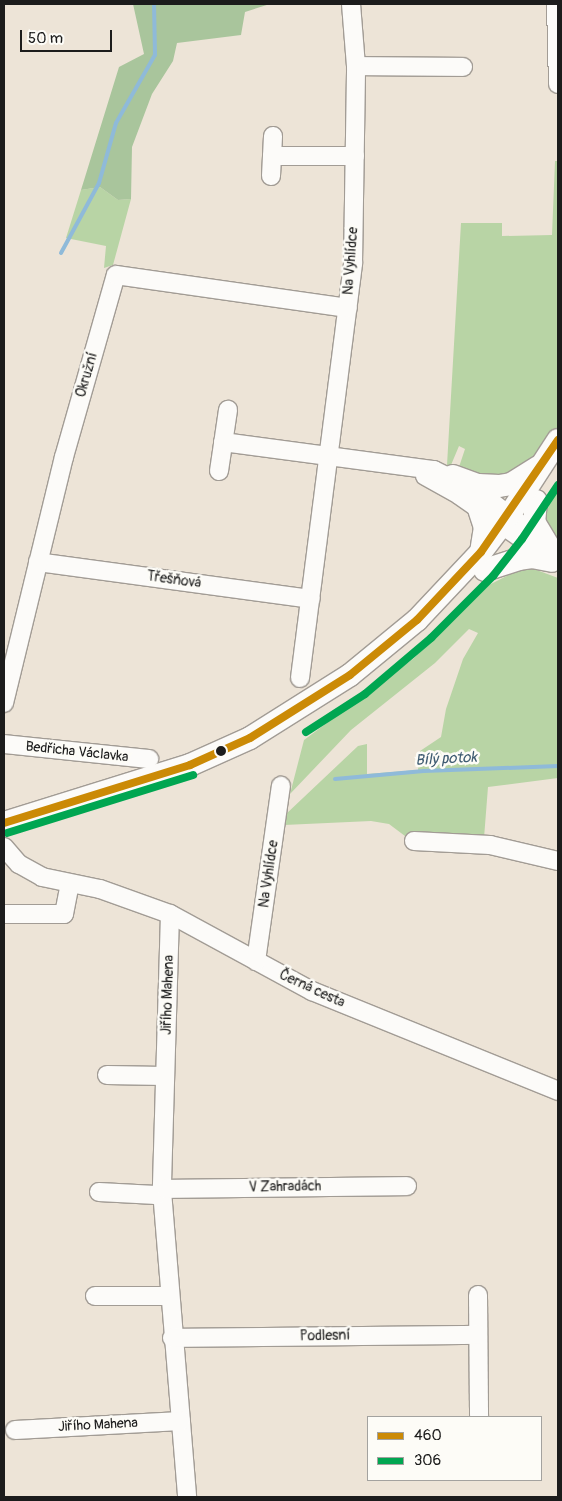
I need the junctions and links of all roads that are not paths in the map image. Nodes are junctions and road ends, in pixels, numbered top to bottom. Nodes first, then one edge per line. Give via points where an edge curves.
1 (351, 4) edge
2 (556, 4) edge
3 (356, 66) junction
4 (463, 67) dead end
5 (558, 84) edge
6 (273, 136) dead end
7 (272, 156) junction
8 (355, 156) junction
9 (271, 176) dead end
10 (348, 308) junction
11 (228, 410) dead end
12 (558, 440) edge
13 (223, 442) junction
14 (330, 454) junction
15 (551, 465) edge
16 (404, 467) junction
17 (220, 471) dead end
18 (453, 476) junction
19 (536, 500) junction
20 (479, 509) junction
21 (512, 524) junction
22 (554, 555) edge
23 (483, 561) junction
24 (38, 562) junction
25 (310, 599) junction
26 (300, 678) dead end
27 (4, 703) edge
28 (4, 744) edge
29 (149, 759) dead end
30 (281, 786) dead end
31 (4, 822) edge
32 (4, 837) edge
33 (414, 841) dead end
34 (4, 847) edge
35 (558, 862) edge
36 (70, 884) junction
37 (4, 914) edge
38 (170, 914) junction
39 (256, 961) junction
40 (107, 1075) dead end
41 (164, 1076) junction
42 (558, 1091) edge
43 (408, 1186) dead end
44 (162, 1191) junction
45 (99, 1192) dead end
46 (478, 1295) dead end
47 (95, 1296) dead end
48 (170, 1296) junction
49 (478, 1335) junction
50 (172, 1338) junction
51 (480, 1416) edge
52 (181, 1421) junction
53 (15, 1430) dead end
54 (187, 1497) edge

1 - 3 street, Na Vyhlídce
2 - 5 street
3 - 4 street
3 - 8 street, Na Vyhlídce
6 - 7 street
7 - 8 street
7 - 9 street
8 - 10 street, Na Vyhlídce via 353,263
10 - 14 street, Na Vyhlídce
10 - 24 street, Okružní via 116,275
11 - 13 street
12 - 15 main road
13 - 14 street
13 - 17 street
14 - 16 street
14 - 25 street, Na Vyhlídce
15 - 18 main road via 511,484 499,486 478,485
15 - 19 main road
15 - 21 main road
16 - 18 street via 417,466
16 - 20 street via 435,480
18 - 21 street
19 - 21 main road
19 - 22 main road via 534,522
20 - 21 street
20 - 23 main road via 485,527
21 - 22 street
21 - 23 main road
22 - 23 main road
23 - 31 main road via 350,675 286,717 190,765
23 - 32 main road via 424,631 358,686 256,751 163,788
24 - 25 street, Třešňová
24 - 27 street, Okružní
25 - 26 street, Na Vyhlídce
28 - 29 street, Bedřicha Václavka
30 - 39 street, Na Vyhlídce
33 - 35 street via 490,846
34 - 36 street, Černá cesta via 19,864 42,877
36 - 37 street via 64,914
36 - 38 street, Černá cesta via 100,888
38 - 39 street, Černá cesta
38 - 41 street, Jiřího Mahena
39 - 42 street, Černá cesta via 312,991
40 - 41 street
41 - 44 street, Jiřího Mahena
43 - 44 street, V Zahradách
44 - 45 street via 156,1195
44 - 48 street, Jiřího Mahena
46 - 49 street
47 - 48 street
48 - 50 street, Jiřího Mahena
49 - 50 street, Podlesní
49 - 51 street
50 - 52 street, Jiřího Mahena
52 - 53 street, Jiřího Mahena
52 - 54 street, Jiřího Mahena

